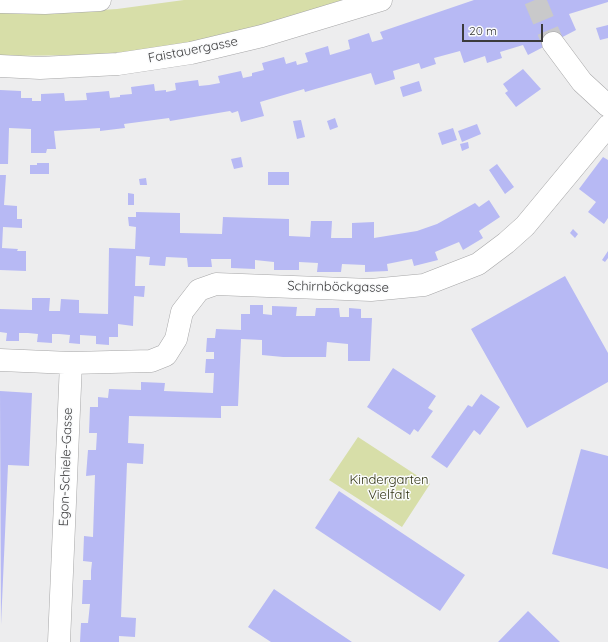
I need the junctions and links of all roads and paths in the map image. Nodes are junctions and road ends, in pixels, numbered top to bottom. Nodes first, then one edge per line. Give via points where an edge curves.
1 (100, 0) edge
2 (381, 0) edge
3 (0, 2) edge
4 (553, 43) tunnel mouth
5 (0, 66) edge
6 (608, 106) edge
7 (608, 126) edge
8 (0, 360) edge
9 (71, 363) junction
10 (59, 642) edge

1 - 3 street
2 - 5 street, Faistauergasse via 262,36 191,53 118,64 40,68
4 - 6 street via 582,82
7 - 9 street, Schirnböckgasse via 525,226 511,250 424,285 371,290 216,284 199,290 182,312 176,339 166,355 151,361
8 - 9 street
9 - 10 street, Egon-Schiele-Gasse

